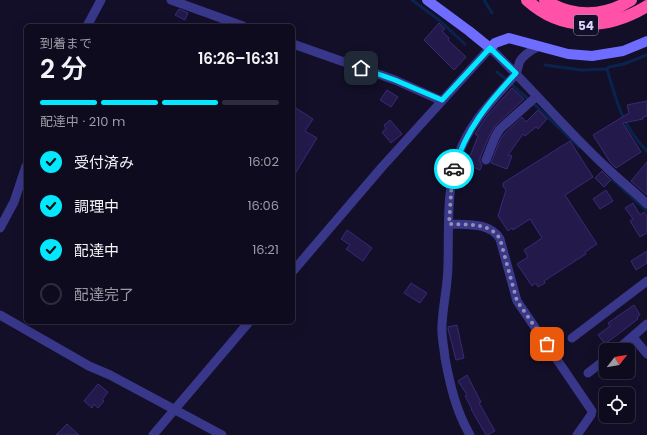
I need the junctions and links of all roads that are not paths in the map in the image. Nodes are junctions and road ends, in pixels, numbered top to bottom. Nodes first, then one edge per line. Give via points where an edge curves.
1 (101, 0) edge
2 (171, 0) edge
3 (427, 0) edge
4 (527, 0) edge
5 (545, 0) edge
6 (631, 0) edge
7 (647, 6) edge
8 (88, 24) edge
9 (237, 24) edge
10 (647, 41) edge
11 (295, 45) edge
12 (539, 46) junction
13 (490, 48) junction
14 (516, 73) junction
15 (537, 96) junction
16 (442, 100) junction
17 (486, 160) dead end
18 (24, 172) edge
19 (647, 204) edge
20 (449, 224) junction
21 (0, 228) edge
22 (295, 269) edge
23 (647, 281) edge
24 (0, 315) edge
25 (247, 324) edge
26 (647, 324) edge
27 (633, 337) junction
28 (572, 338) dead end
29 (626, 343) edge
30 (647, 354) edge
31 (599, 365) edge
32 (588, 374) dead end
33 (174, 410) junction
34 (153, 435) edge
35 (222, 435) edge
36 (470, 435) edge
37 (577, 435) edge

1 - 8 street
2 - 9 street
3 - 13 street
4 - 7 highway, 54 via 555,18 581,25 618,20
5 - 6 highway via 560,9 587,14 614,9
10 - 12 street via 623,51 592,56 568,54
11 - 16 street via 395,80
12 - 13 street via 509,38 495,43
12 - 14 street via 528,52 520,61
13 - 14 street
13 - 16 street
14 - 15 street
14 - 20 street via 476,119 458,156 452,179
15 - 17 street via 500,129
15 - 19 street via 606,167
16 - 22 street
18 - 21 street via 14,202
20 - 36 street via 443,345 452,393
20 - 37 street via 487,227 497,234 517,301 592,412
23 - 28 street
24 - 33 street via 88,366 110,375
25 - 33 street
26 - 27 street
27 - 29 street
27 - 30 street
31 - 32 street
33 - 34 street
33 - 35 street

